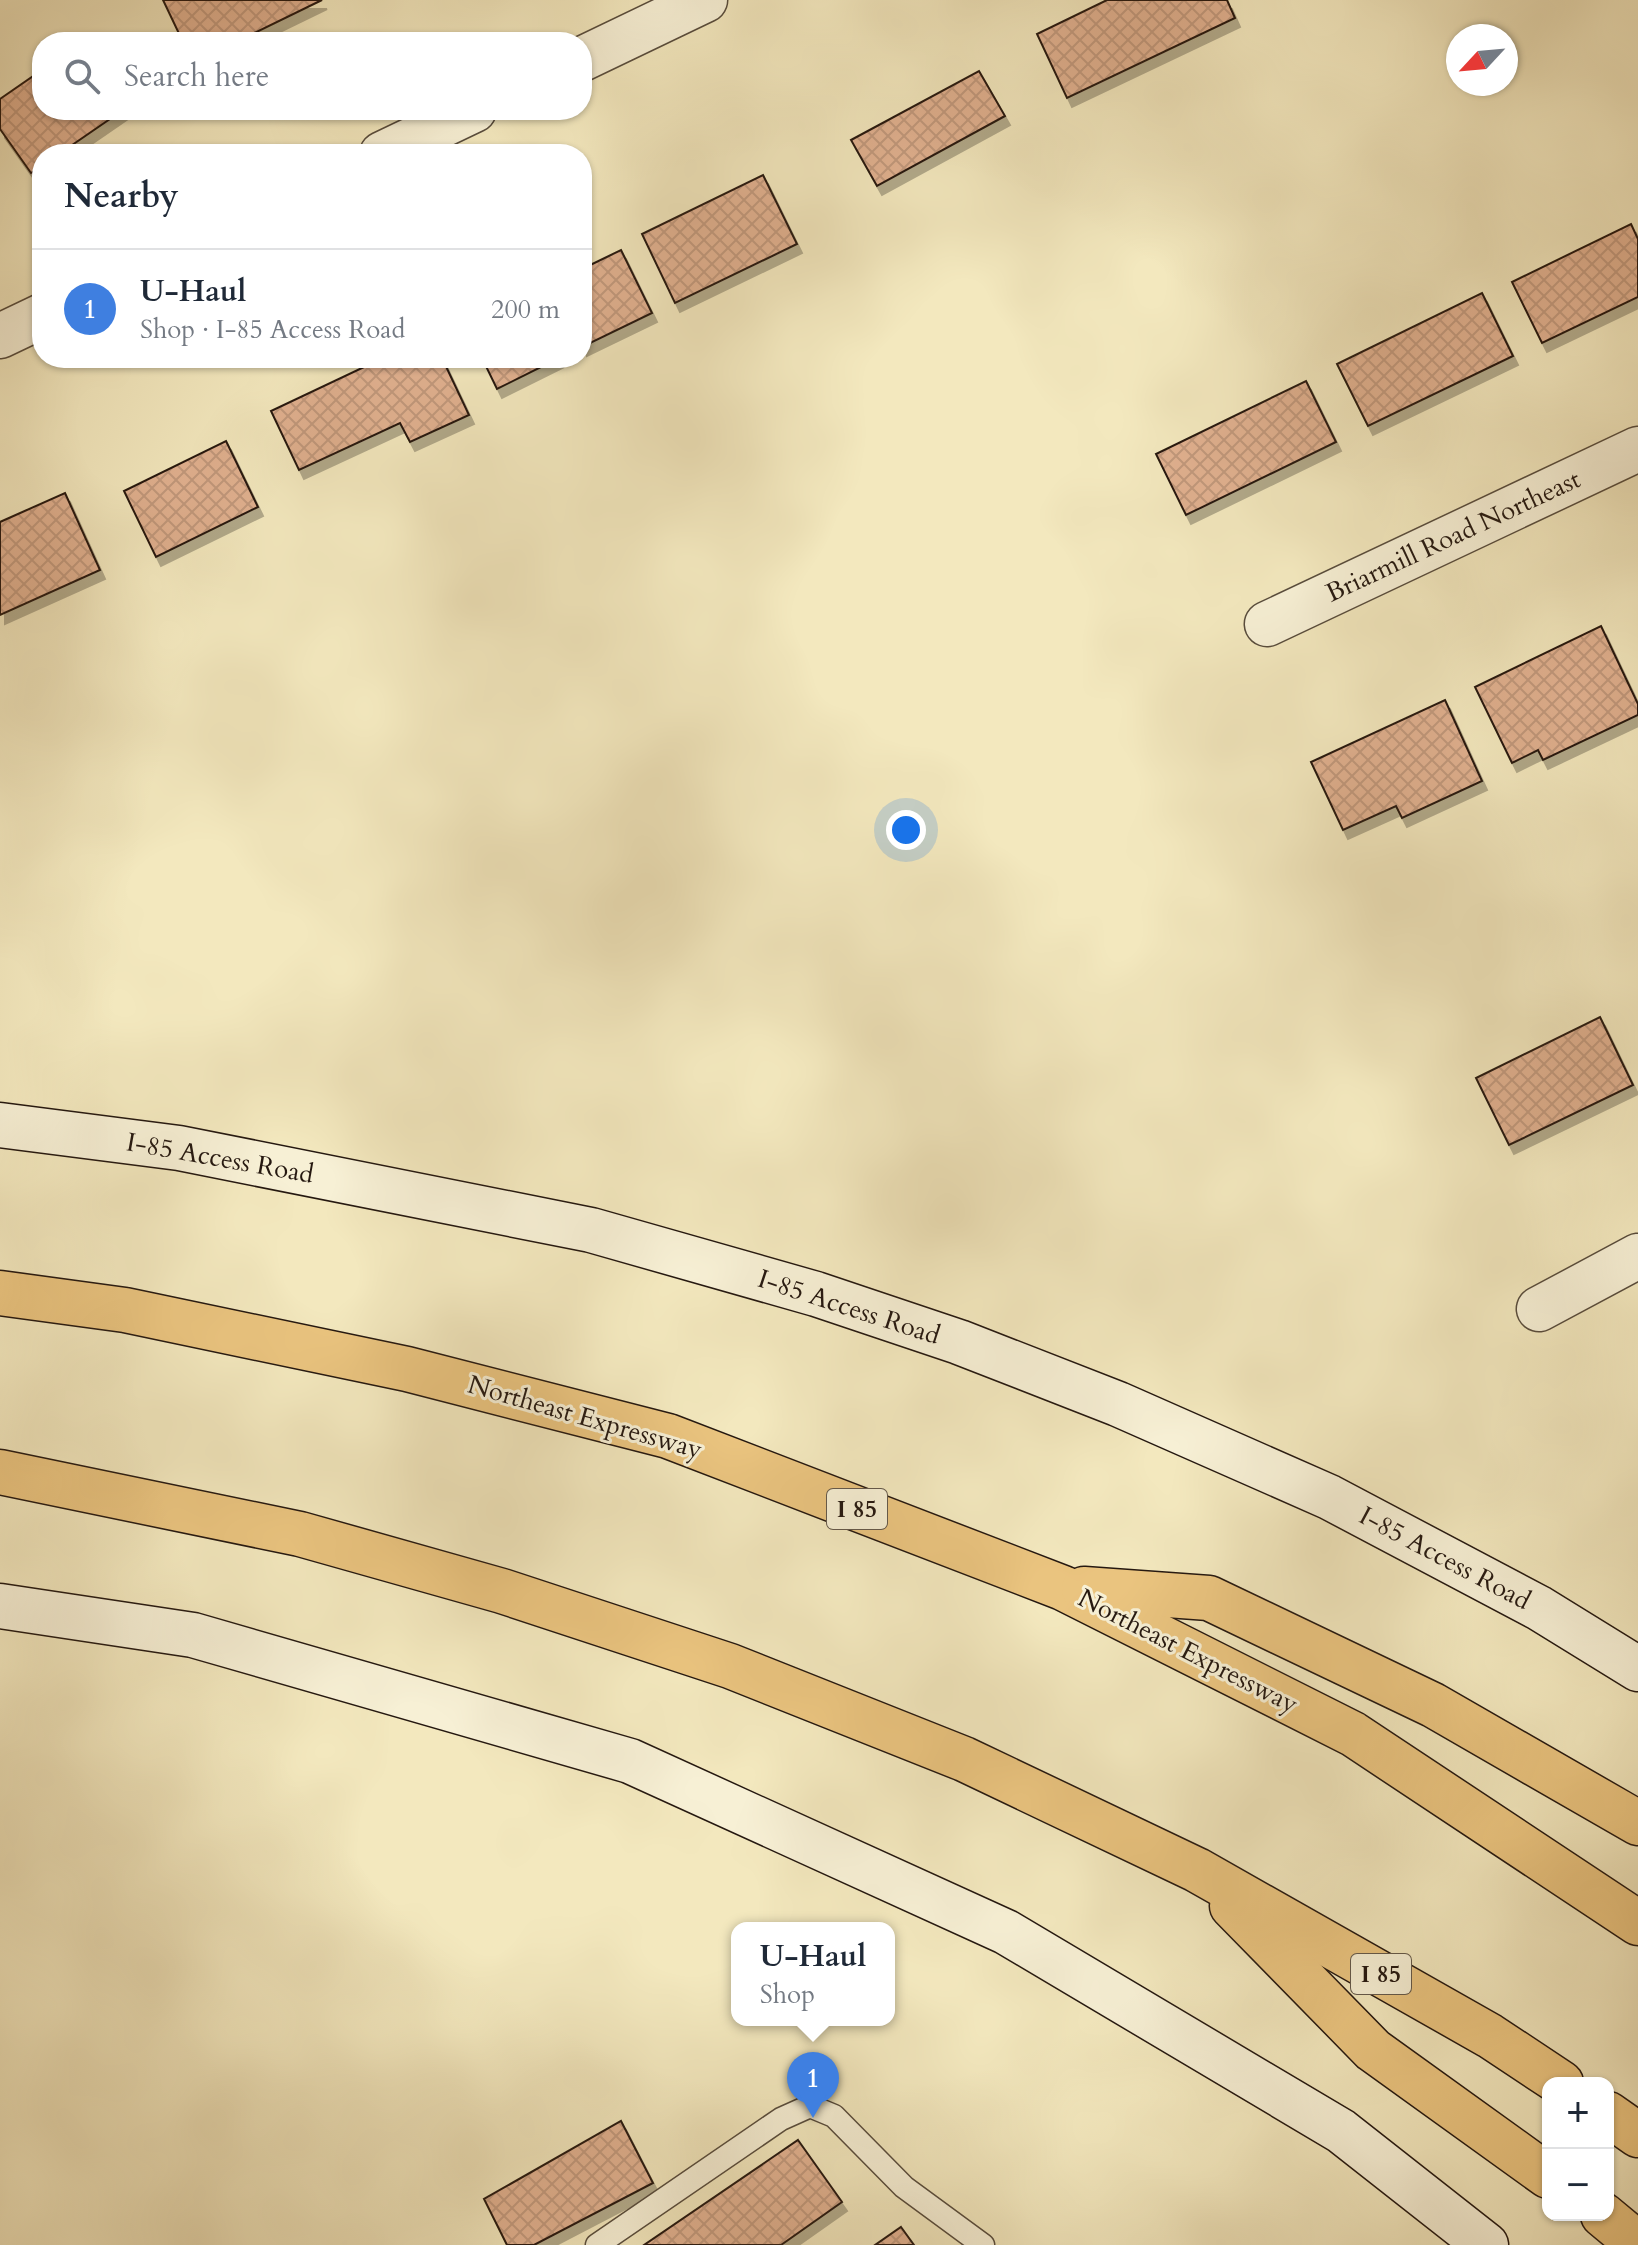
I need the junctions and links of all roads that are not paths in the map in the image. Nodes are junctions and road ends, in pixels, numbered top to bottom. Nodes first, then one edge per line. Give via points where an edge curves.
1 (705, 0) edge
2 (592, 54) edge
3 (453, 120) edge
4 (403, 144) edge
5 (32, 321) edge
6 (0, 336) edge
7 (1638, 449) edge
8 (1267, 624) dead end
9 (0, 1125) edge
10 (1638, 1256) edge
11 (0, 1293) edge
12 (1539, 1309) dead end
13 (0, 1472) edge
14 (1063, 1588) junction
15 (0, 1606) edge
16 (1638, 1669) edge
17 (1638, 1823) edge
18 (1197, 1870) junction
19 (1638, 1923) edge
20 (1552, 2077) edge
21 (1614, 2118) edge
22 (1638, 2135) edge
23 (1542, 2172) edge
24 (1610, 2221) edge
25 (1638, 2244) edge
26 (597, 2245) edge
27 (983, 2245) edge
28 (1486, 2245) edge

1 - 2 main road
3 - 4 main road
5 - 6 main road
7 - 8 main road, Briarmill Road Northeast
9 - 16 main road, I-85 Access Road via 179,1148 591,1230 859,1308 1118,1404 1329,1497 1539,1608
10 - 12 main road
11 - 14 highway, Northeast Expressway / I 85 via 125,1310 392,1365 668,1436
13 - 18 highway, I 85 via 300,1534 502,1591 730,1666 964,1759
14 - 17 highway via 1209,1598 1433,1705
14 - 19 highway, Northeast Expressway / I 85 via 1353,1734
15 - 28 main road via 193,1635 630,1761 1006,1932 1341,2131
18 - 20 highway, I 85 via 1490,2036
18 - 23 highway via 1373,2050
21 - 22 highway
24 - 25 highway
26 - 27 lane via 781,2119 810,2106 834,2116 904,2187

